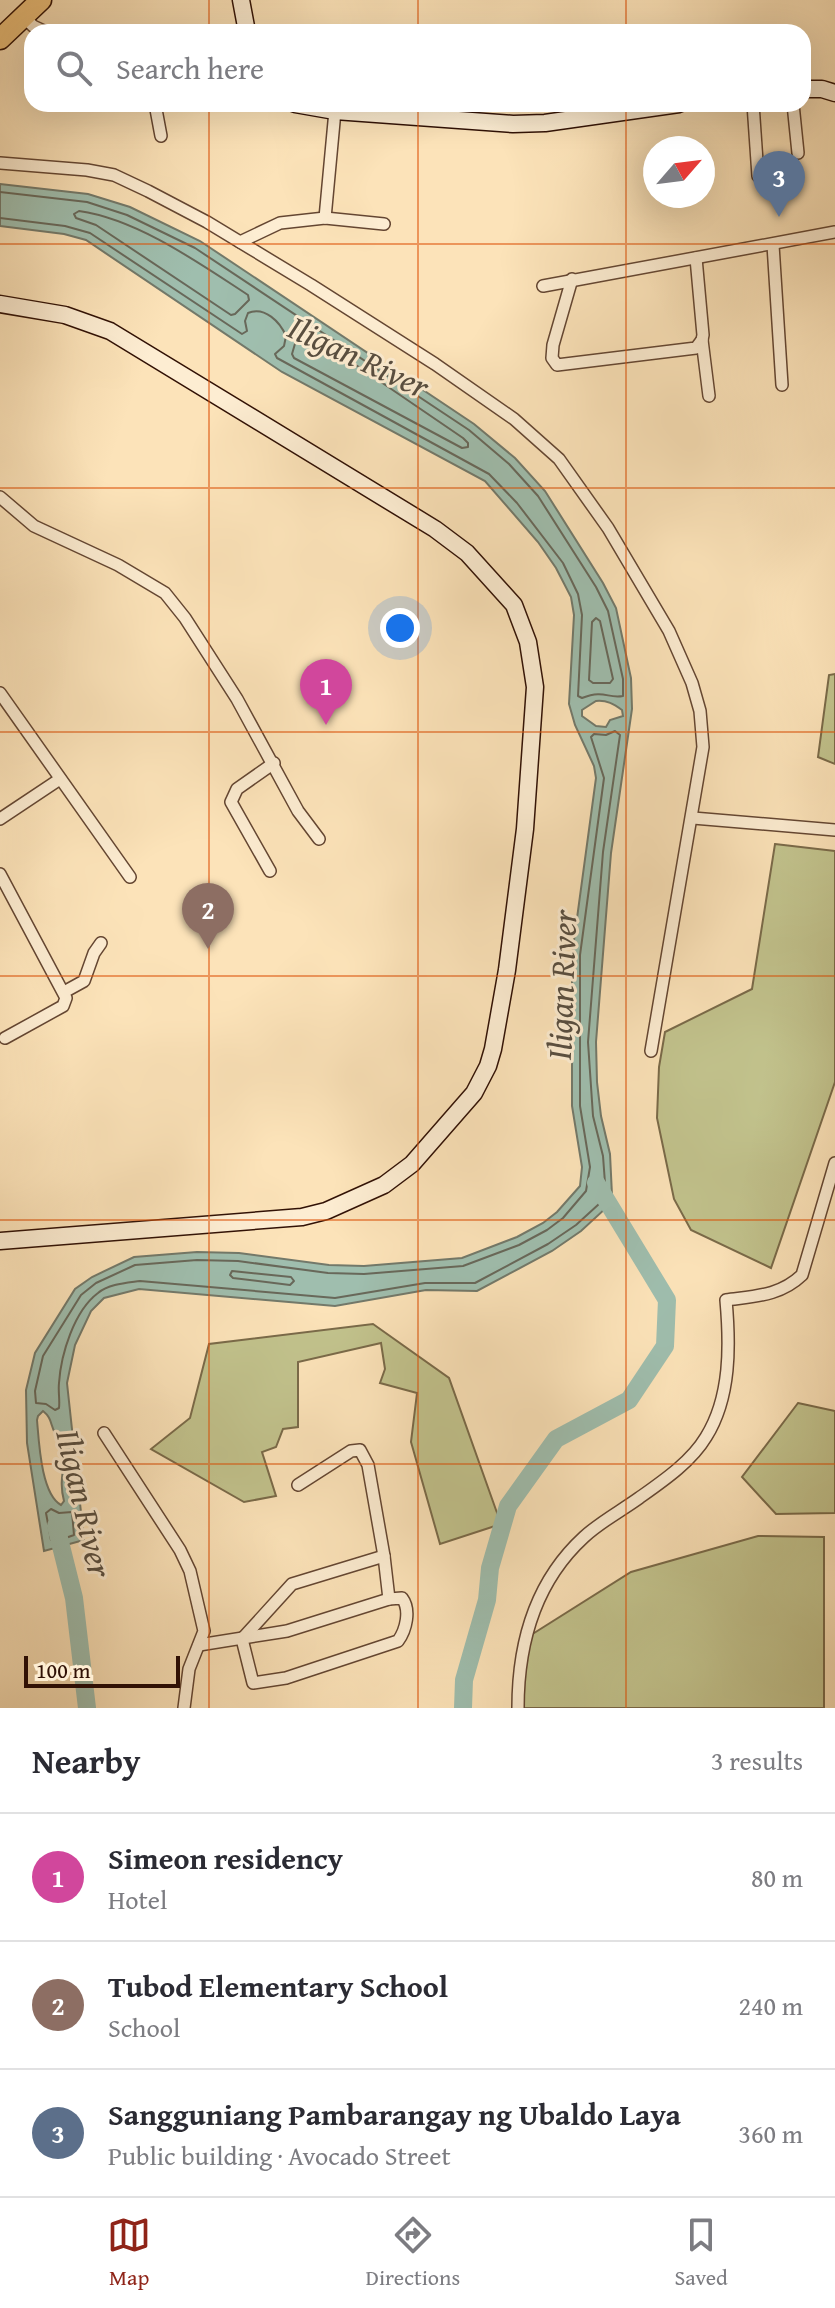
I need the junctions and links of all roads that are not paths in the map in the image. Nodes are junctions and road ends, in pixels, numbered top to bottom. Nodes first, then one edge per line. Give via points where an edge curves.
1 (41, 0) edge
2 (241, 0) edge
3 (24, 17) junction
4 (31, 24) edge
5 (246, 24) edge
6 (0, 39) edge
7 (811, 89) edge
8 (835, 93) edge
9 (156, 112) edge
10 (335, 112) edge
11 (351, 112) edge
12 (616, 112) edge
13 (754, 112) edge
14 (794, 112) edge
15 (161, 136) dead end
16 (798, 153) dead end
17 (0, 163) edge
18 (758, 176) dead end
19 (325, 218) junction
20 (384, 224) dead end
21 (835, 232) edge
22 (240, 242) junction
23 (773, 245) junction
24 (696, 258) junction
25 (572, 279) junction
26 (543, 286) dead end
27 (0, 304) edge
28 (702, 340) junction
29 (782, 385) dead end
30 (709, 396) dead end
31 (0, 497) edge
32 (0, 693) edge
33 (274, 763) junction
34 (60, 779) junction
35 (693, 818) junction
36 (0, 819) edge
37 (835, 830) edge
38 (319, 839) dead end
39 (270, 871) dead end
40 (0, 874) edge
41 (130, 877) dead end
42 (101, 943) dead end
43 (64, 992) junction
44 (5, 1038) dead end
45 (651, 1051) dead end
46 (835, 1163) edge
47 (0, 1241) edge
48 (104, 1433) dead end
49 (298, 1485) dead end
50 (384, 1556) junction
51 (389, 1599) junction
52 (242, 1639) junction
53 (199, 1645) junction
54 (184, 1708) edge
55 (518, 1708) edge

1 - 3 highway
2 - 5 street
3 - 4 street
3 - 6 highway
7 - 8 street
9 - 15 street
10 - 19 street
11 - 12 street via 529,123
13 - 18 street
14 - 16 street
17 - 22 street via 114,175
19 - 20 street
19 - 22 street via 280,223
21 - 23 street
22 - 35 street via 435,364 514,419 559,459 616,541 669,631 692,683 703,747
23 - 24 street
23 - 29 street
24 - 25 street
24 - 28 street
25 - 26 street
25 - 28 street via 553,345 557,365 696,348
27 - 47 street via 65,315 110,331 435,529 467,553 514,605 528,642 535,687 523,844 493,1049 474,1093 412,1164 384,1185 302,1217
28 - 30 street
31 - 33 street via 34,526 165,593
32 - 34 street
33 - 38 street
33 - 39 street via 237,789 231,802
34 - 36 street
34 - 41 street
35 - 37 street
35 - 45 street
40 - 43 street
42 - 43 street via 84,981
43 - 44 street via 63,1006
46 - 55 street via 802,1275 775,1293 726,1300 730,1343 722,1399 706,1437 672,1474 585,1536 549,1582 523,1642
48 - 53 street via 190,1571 204,1619
49 - 50 street via 360,1450 368,1465
50 - 51 street
50 - 52 street via 292,1584
51 - 52 street via 287,1631
51 - 52 street via 402,1598 407,1605 398,1641 286,1678 253,1683
52 - 53 street
53 - 54 street via 189,1669

